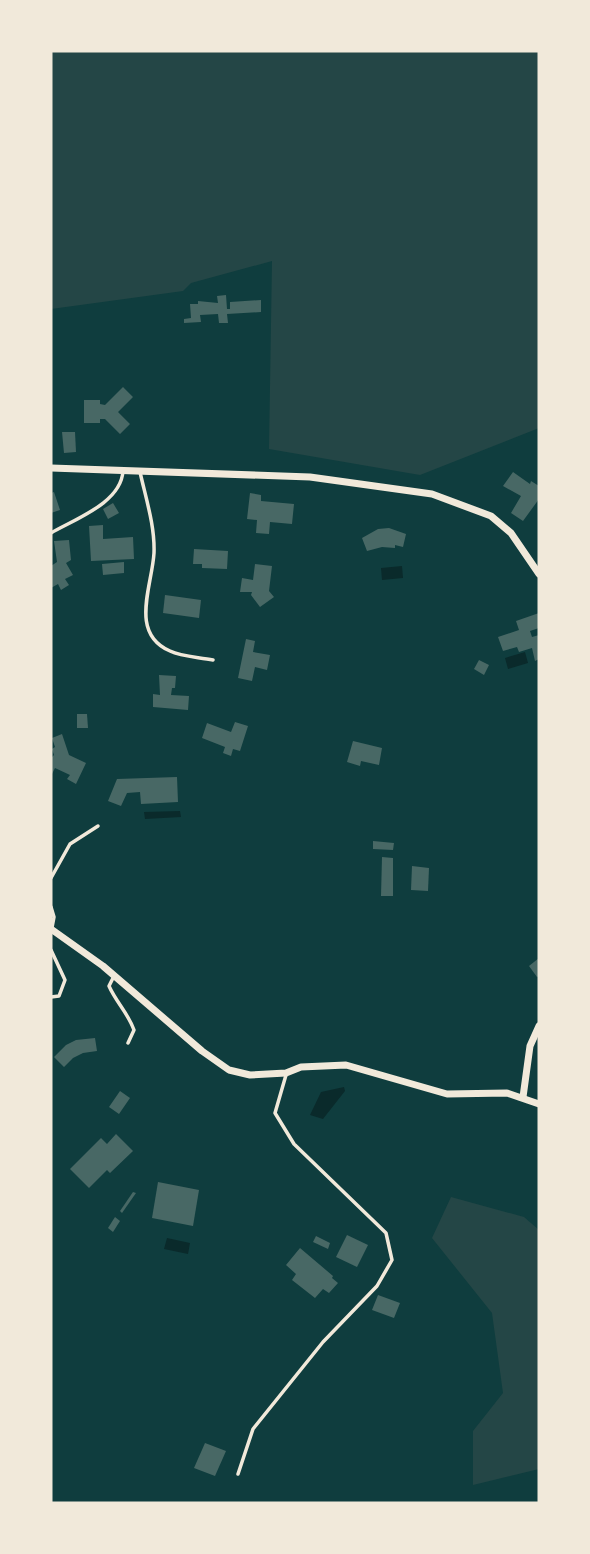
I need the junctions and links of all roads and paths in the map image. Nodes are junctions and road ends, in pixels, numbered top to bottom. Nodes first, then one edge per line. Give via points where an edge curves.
1 (51, 468) edge
2 (123, 470) junction
3 (139, 470) junction
4 (51, 533) edge
5 (539, 574) edge
6 (213, 660) dead end
7 (98, 826) dead end
8 (51, 878) edge
9 (51, 907) edge
10 (51, 931) edge
11 (51, 950) edge
12 (114, 976) junction
13 (51, 997) edge
14 (539, 1026) edge
15 (128, 1043) dead end
16 (286, 1073) junction
17 (523, 1097) junction
18 (539, 1104) edge
19 (238, 1474) dead end

1 - 2 street
2 - 3 street
2 - 4 lane via 116,492
3 - 5 street via 310,477 432,494 491,516 510,533
3 - 6 lane via 154,533 145,624 154,642 172,652
7 - 8 lane via 70,844
9 - 10 lane
10 - 12 street
11 - 13 lane via 65,980 59,996
12 - 15 lane via 108,986 134,1030
12 - 16 street via 229,1070 250,1075
14 - 17 street via 530,1046
16 - 17 street via 301,1067 346,1065 447,1094
16 - 19 lane via 275,1113 294,1144 386,1233 392,1260 377,1286 323,1342 253,1429
17 - 18 street

